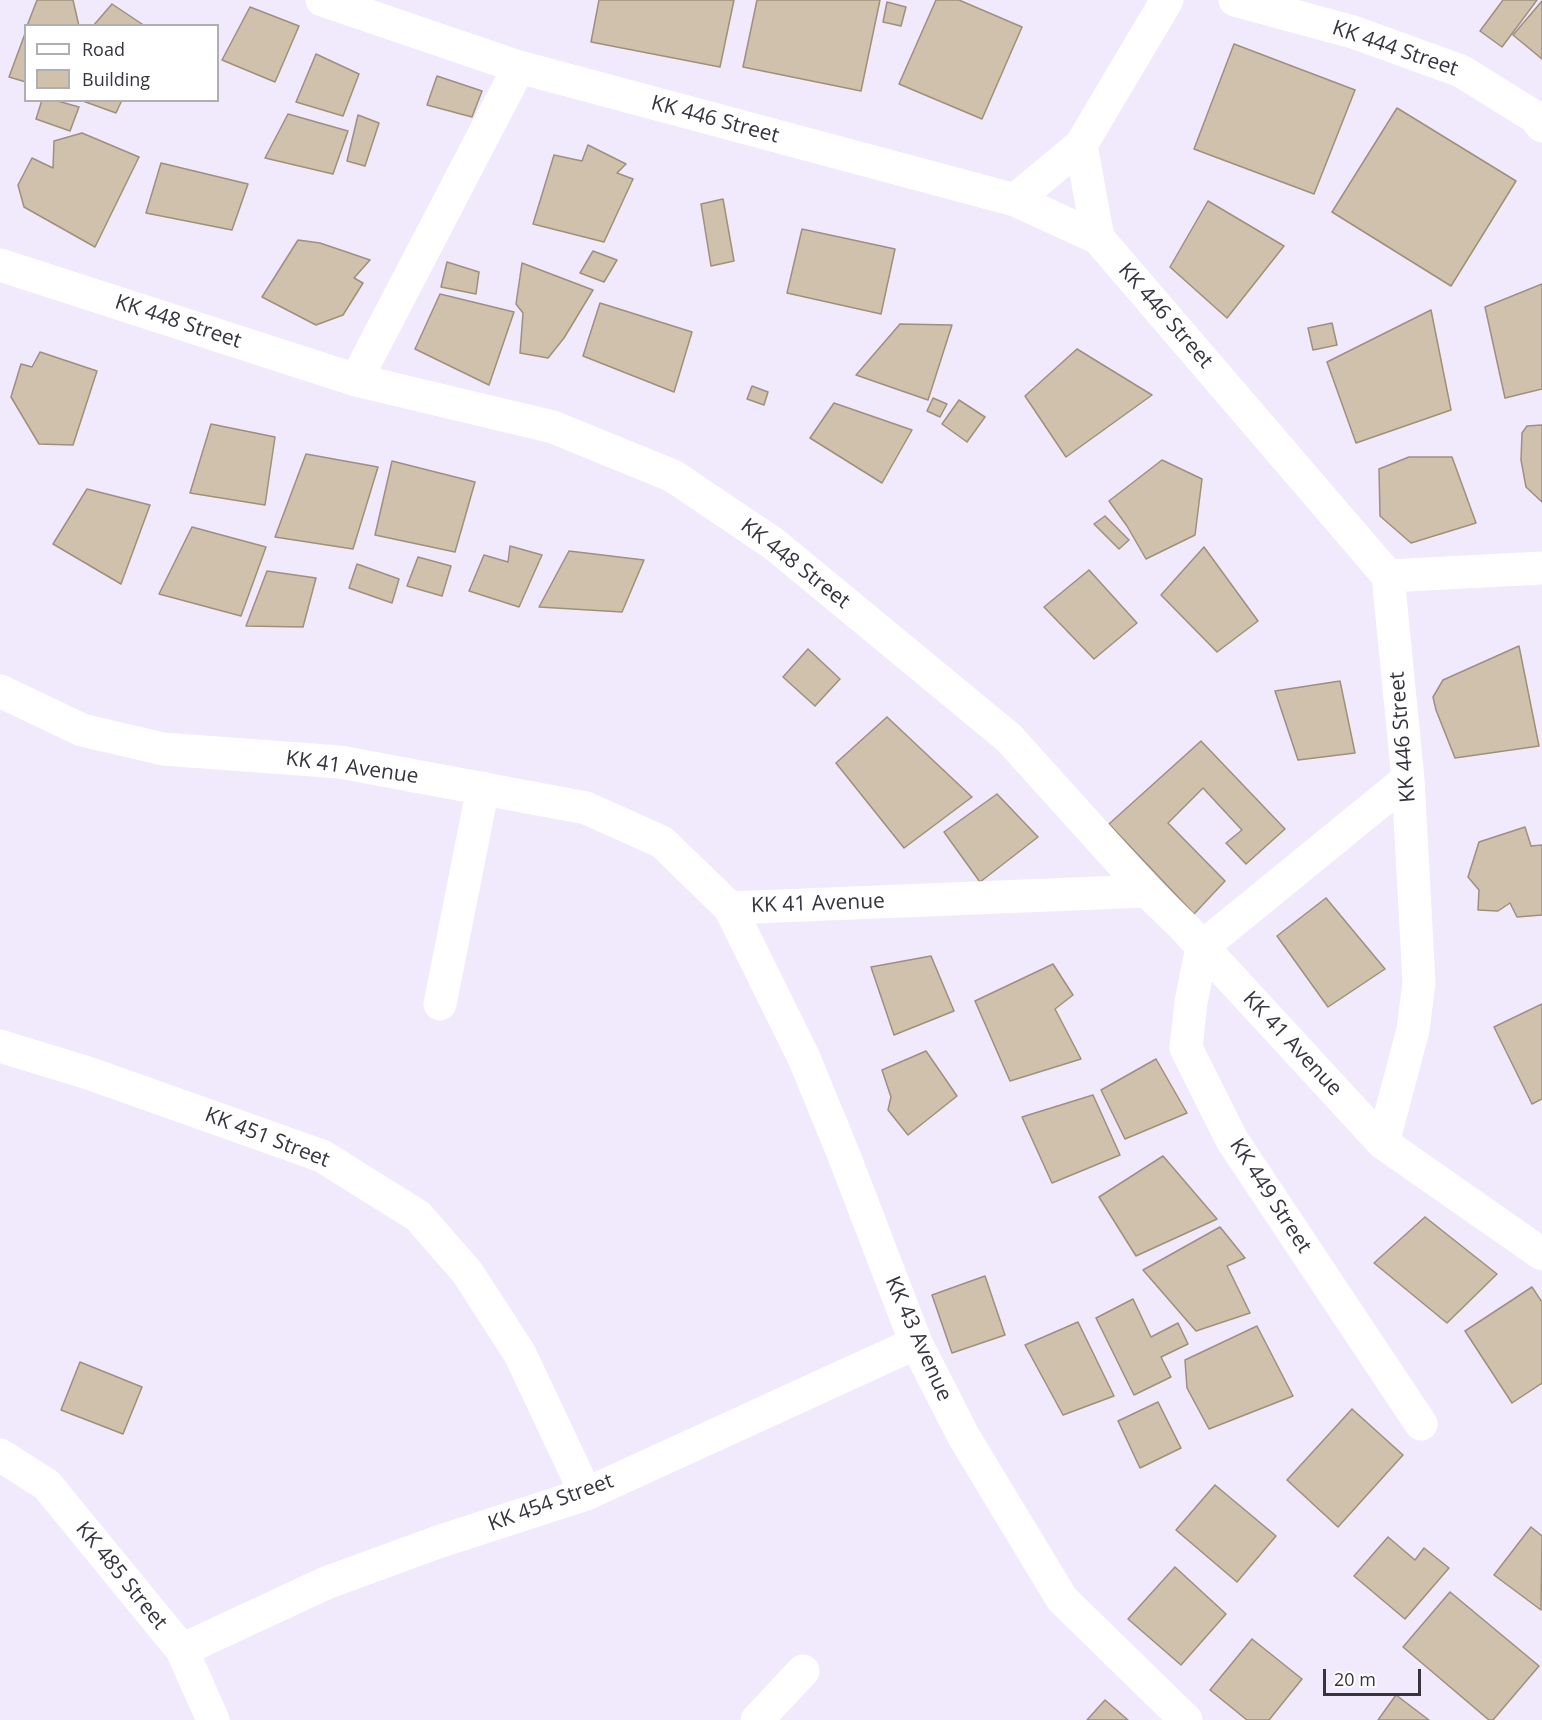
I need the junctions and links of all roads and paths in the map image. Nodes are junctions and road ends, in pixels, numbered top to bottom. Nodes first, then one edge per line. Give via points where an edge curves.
1 (322, 0) edge
2 (1167, 0) edge
3 (1235, 0) edge
4 (519, 67) junction
5 (1542, 126) edge
6 (1081, 145) junction
7 (1015, 200) junction
8 (1098, 238) junction
9 (0, 265) edge
10 (356, 380) junction
11 (1542, 568) edge
12 (1388, 576) junction
13 (0, 690) edge
14 (1408, 780) junction
15 (483, 788) junction
16 (1147, 891) junction
17 (730, 908) junction
18 (1202, 947) junction
19 (440, 1004) dead end
20 (0, 1046) edge
21 (1383, 1143) junction
22 (1542, 1254) edge
23 (916, 1343) junction
24 (1421, 1424) dead end
25 (0, 1455) edge
26 (586, 1494) junction
27 (182, 1650) junction
28 (803, 1671) dead end
29 (213, 1720) edge
30 (757, 1720) edge
31 (1186, 1720) edge

1 - 4 street, KK 446 Street
2 - 6 street
3 - 5 street, KK 444 Street via 1353,32 1461,71 1535,117
4 - 7 street, KK 446 Street
4 - 10 street
6 - 7 street
6 - 8 street
7 - 8 street, KK 446 Street
8 - 12 street, KK 446 Street
9 - 10 street, KK 448 Street
10 - 16 street, KK 448 Street via 553,427 673,476 774,544 1009,738
11 - 12 street
12 - 14 street, KK 446 Street
13 - 15 street, KK 41 Avenue via 82,730 163,749 340,762
14 - 18 street
14 - 21 street, KK 446 Street via 1419,983 1413,1030
15 - 17 street, KK 41 Avenue via 586,808 662,842
15 - 19 street
16 - 17 street, KK 41 Avenue
16 - 18 street, KK 41 Avenue
17 - 23 street, KK 43 Avenue via 804,1058
18 - 21 street, KK 41 Avenue
18 - 24 street, KK 449 Street via 1186,1048 1232,1140
20 - 26 street, KK 451 Street via 322,1156 418,1216 467,1272 520,1354
21 - 22 street, KK 41 Avenue
23 - 26 street, KK 454 Street
23 - 31 street, KK 43 Avenue via 964,1437 1062,1599
25 - 27 street, KK 485 Street via 47,1485
26 - 27 street, KK 454 Street via 326,1583
27 - 29 street, KK 485 Street
28 - 30 street

